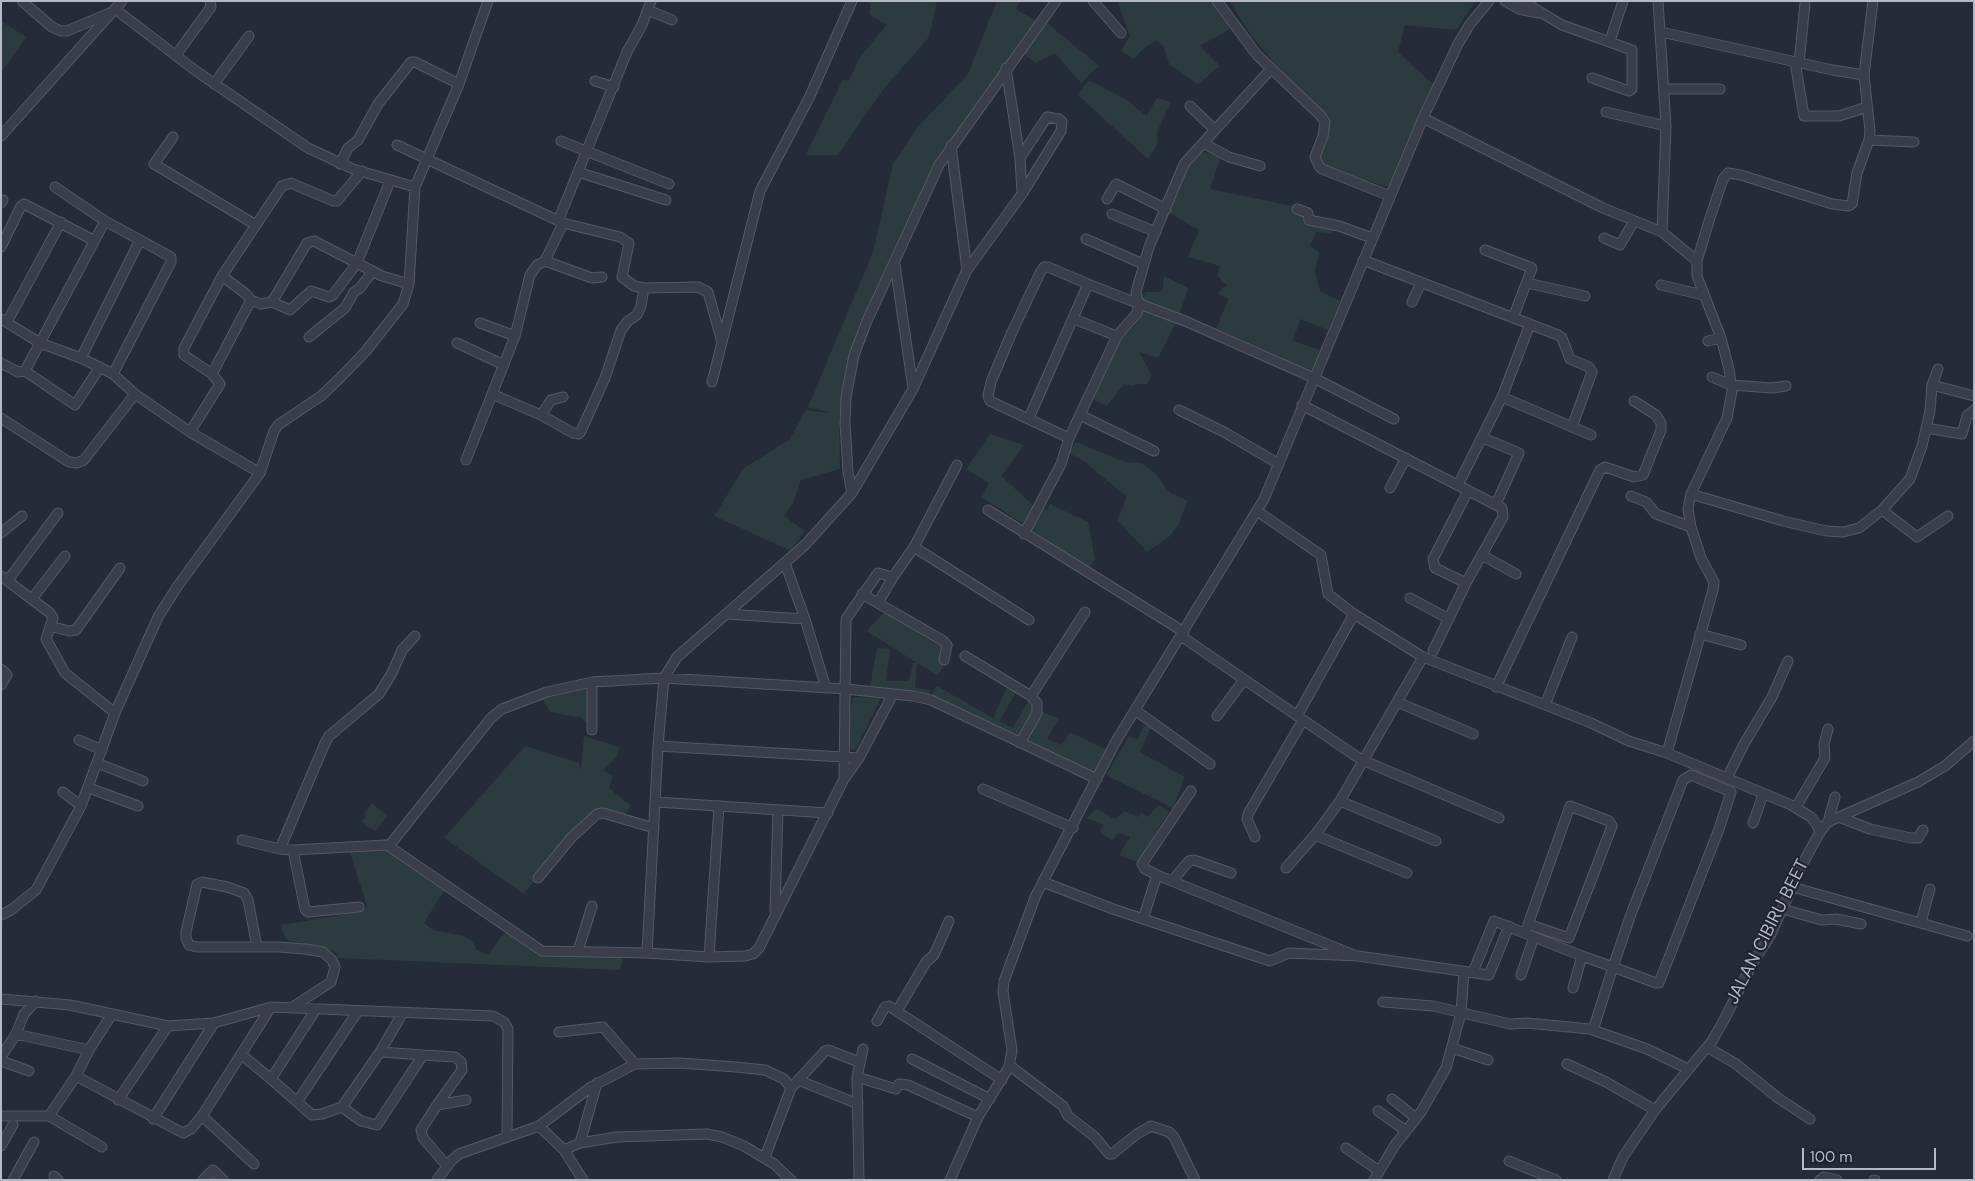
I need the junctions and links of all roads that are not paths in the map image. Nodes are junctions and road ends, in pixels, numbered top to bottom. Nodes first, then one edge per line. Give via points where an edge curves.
1 (22, 1) edge
2 (122, 1) edge
3 (210, 1) edge
4 (488, 1) edge
5 (852, 1) edge
6 (1056, 1) edge
7 (1093, 1) edge
8 (1217, 1) edge
9 (1489, 1) edge
10 (1505, 1) edge
11 (1522, 1) edge
12 (1623, 1) edge
13 (1658, 1) edge
14 (1873, 1) edge
15 (1805, 3) dead end
16 (650, 6) edge
17 (114, 10) junction
18 (1540, 14) junction
19 (672, 20) dead end
20 (1661, 32) junction
21 (1121, 33) dead end
22 (249, 36) dead end
23 (1610, 41) junction
24 (176, 55) junction
25 (1797, 62) junction
26 (1006, 68) junction
27 (1271, 69) junction
28 (1864, 75) junction
29 (1592, 78) dead end
30 (595, 81) dead end
31 (214, 84) junction
32 (459, 84) junction
33 (614, 87) junction
34 (1665, 89) junction
35 (1720, 89) dead end
36 (1190, 106) dead end
37 (1867, 107) junction
38 (1606, 112) dead end
39 (1423, 118) junction
40 (1666, 126) junction
41 (1215, 130) junction
42 (1, 136) edge
43 (173, 137) dead end
44 (1870, 140) junction
45 (561, 141) dead end
46 (1203, 142) junction
47 (1914, 142) dead end
48 (397, 145) dead end
49 (951, 146) junction
50 (586, 151) junction
51 (1020, 158) junction
52 (427, 159) junction
53 (340, 164) junction
54 (1260, 166) dead end
55 (362, 171) junction
56 (578, 172) junction
57 (390, 181) junction
58 (669, 184) dead end
59 (54, 187) dead end
60 (415, 187) junction
61 (1022, 194) junction
62 (1390, 196) junction
63 (1107, 199) dead end
64 (666, 200) dead end
65 (1166, 209) junction
66 (1297, 209) dead end
67 (1112, 214) dead end
68 (1634, 221) junction
69 (61, 222) junction
70 (105, 222) junction
71 (560, 222) junction
72 (256, 226) junction
73 (1156, 232) junction
74 (1662, 232) junction
75 (1372, 238) junction
76 (1604, 238) dead end
77 (1086, 239) dead end
78 (93, 240) junction
79 (140, 240) junction
80 (1, 247) edge
81 (1485, 250) dead end
82 (1363, 260) junction
83 (1697, 261) junction
84 (545, 262) junction
85 (357, 263) junction
86 (1143, 264) junction
87 (895, 265) junction
88 (967, 270) junction
89 (372, 272) junction
90 (222, 276) junction
91 (602, 277) dead end
92 (1421, 283) junction
93 (1527, 283) junction
94 (409, 284) junction
95 (1088, 284) junction
96 (1661, 285) dead end
97 (644, 288) junction
98 (1703, 295) junction
99 (1585, 296) dead end
100 (251, 300) junction
101 (272, 302) junction
102 (1412, 302) dead end
103 (1142, 305) junction
104 (1513, 318) junction
105 (1074, 320) junction
106 (4, 321) edge
107 (480, 323) dead end
108 (1530, 324) junction
109 (515, 336) junction
110 (1117, 336) junction
111 (309, 337) dead end
112 (1721, 338) junction
113 (1708, 341) dead end
114 (40, 343) junction
115 (457, 343) dead end
116 (722, 344) junction
117 (81, 358) junction
118 (1, 363) edge
119 (504, 365) junction
120 (100, 367) junction
121 (1938, 369) dead end
122 (25, 371) junction
123 (113, 374) junction
124 (212, 374) junction
125 (1712, 377) dead end
126 (1314, 378) junction
127 (712, 382) dead end
128 (1732, 385) junction
129 (1932, 385) junction
130 (1786, 386) dead end
131 (913, 388) junction
132 (135, 394) junction
133 (492, 394) junction
134 (1974, 396) edge
135 (562, 397) dead end
136 (1502, 397) junction
137 (1634, 402) dead end
138 (1302, 404) junction
139 (1179, 410) dead end
140 (1974, 410) edge
141 (541, 415) junction
142 (1080, 415) junction
143 (1, 418) edge
144 (1029, 418) junction
145 (1394, 419) dead end
146 (1572, 427) junction
147 (1926, 428) junction
148 (190, 432) junction
149 (1592, 435) dead end
150 (1069, 438) junction
151 (1483, 438) junction
152 (1154, 451) dead end
153 (1406, 458) junction
154 (466, 460) dead end
155 (1279, 464) junction
156 (957, 465) dead end
157 (260, 473) junction
158 (1458, 485) junction
159 (1390, 488) dead end
160 (1468, 491) junction
161 (852, 493) junction
162 (1691, 494) junction
163 (1631, 496) dead end
164 (1496, 504) junction
165 (988, 510) dead end
166 (1882, 510) junction
167 (1257, 511) junction
168 (58, 513) dead end
169 (22, 516) dead end
170 (1948, 516) dead end
171 (1691, 528) junction
172 (1, 534) edge
173 (1024, 534) junction
174 (914, 547) junction
175 (1482, 555) junction
176 (65, 556) dead end
177 (785, 563) junction
178 (120, 568) dead end
179 (1516, 574) dead end
180 (5, 578) edge
181 (893, 578) junction
182 (1466, 583) junction
183 (862, 594) junction
184 (1410, 598) dead end
185 (32, 599) junction
186 (878, 603) junction
187 (1085, 612) dead end
188 (726, 614) junction
189 (1354, 614) junction
190 (805, 619) junction
191 (1449, 619) junction
192 (1029, 620) dead end
193 (50, 626) junction
194 (1182, 634) junction
195 (1700, 634) junction
196 (415, 636) dead end
197 (1572, 637) dead end
198 (1741, 645) dead end
199 (1433, 651) dead end
200 (965, 656) dead end
201 (1423, 657) junction
202 (944, 660) dead end
203 (1788, 660) dead end
204 (1, 669) edge
205 (664, 678) junction
206 (1243, 680) junction
207 (592, 682) junction
208 (1, 685) edge
209 (1496, 687) junction
210 (826, 688) junction
211 (846, 689) junction
212 (893, 694) junction
213 (1031, 696) junction
214 (1397, 702) junction
215 (1546, 705) junction
216 (1135, 710) junction
217 (115, 713) junction
218 (1217, 716) dead end
219 (1300, 718) junction
220 (1828, 729) dead end
221 (592, 730) dead end
222 (1473, 734) dead end
223 (79, 740) dead end
224 (1974, 740) edge
225 (1020, 743) junction
226 (658, 746) junction
227 (102, 750) junction
228 (1666, 754) junction
229 (843, 757) junction
230 (859, 758) junction
231 (1364, 761) junction
232 (97, 763) junction
233 (1210, 764) dead end
234 (844, 779) junction
235 (1097, 779) junction
236 (1731, 780) junction
237 (143, 781) dead end
238 (89, 788) junction
239 (983, 789) dead end
240 (1191, 791) dead end
241 (63, 792) dead end
242 (1731, 792) junction
243 (1764, 795) junction
244 (1835, 797) dead end
245 (1340, 801) junction
246 (656, 802) junction
247 (81, 806) junction
248 (138, 806) dead end
249 (719, 806) junction
250 (1796, 807) junction
251 (778, 810) junction
252 (828, 813) junction
253 (1839, 817) junction
254 (1499, 818) dead end
255 (1828, 822) junction
256 (1752, 823) dead end
257 (654, 828) junction
258 (1073, 828) junction
259 (1923, 830) dead end
260 (1820, 832) junction
261 (1315, 834) junction
262 (1255, 837) dead end
263 (242, 840) dead end
264 (1436, 841) dead end
265 (389, 846) junction
266 (280, 849) junction
267 (293, 850) junction
268 (1286, 868) dead end
269 (1230, 873) dead end
270 (1407, 873) dead end
271 (1157, 875) junction
272 (538, 878) dead end
273 (1173, 880) junction
274 (1043, 882) junction
275 (1792, 887) junction
276 (1930, 889) dead end
277 (592, 906) dead end
278 (359, 907) dead end
279 (1782, 909) junction
280 (775, 912) junction
281 (1, 915) edge
282 (1143, 919) junction
283 (949, 920) dead end
284 (1920, 922) junction
285 (1861, 924) dead end
286 (1509, 926) junction
287 (1526, 929) junction
288 (1967, 936) dead end
289 (1534, 937) junction
290 (257, 947) junction
291 (578, 951) junction
292 (647, 953) junction
293 (1358, 956) junction
294 (1582, 956) junction
295 (709, 957) junction
296 (1613, 967) junction
297 (1468, 972) junction
298 (1521, 975) dead end
299 (1573, 988) dead end
300 (1, 998) edge
301 (36, 1001) junction
302 (1383, 1002) dead end
303 (271, 1007) junction
304 (290, 1008) junction
305 (316, 1009) junction
306 (358, 1011) junction
307 (897, 1011) junction
308 (1461, 1013) junction
309 (112, 1014) junction
310 (402, 1014) junction
311 (878, 1021) dead end
312 (214, 1023) junction
313 (1595, 1024) dead end
314 (168, 1026) junction
315 (559, 1032) dead end
316 (16, 1034) junction
317 (1706, 1047) junction
318 (1452, 1048) junction
319 (863, 1049) dead end
320 (89, 1050) junction
321 (380, 1052) junction
322 (423, 1054) junction
323 (242, 1055) junction
324 (1, 1057) edge
325 (912, 1059) dead end
326 (1488, 1060) dead end
327 (1, 1062) edge
328 (859, 1062) junction
329 (634, 1064) junction
330 (1567, 1064) dead end
331 (1009, 1065) junction
332 (1688, 1069) junction
333 (29, 1071) dead end
334 (76, 1076) junction
335 (857, 1077) junction
336 (271, 1079) junction
337 (798, 1080) junction
338 (1002, 1080) junction
339 (597, 1083) junction
340 (791, 1088) junction
341 (990, 1099) junction
342 (1392, 1099) dead end
343 (118, 1100) junction
344 (466, 1100) dead end
345 (297, 1102) junction
346 (858, 1104) junction
347 (437, 1105) junction
348 (342, 1107) junction
349 (1655, 1110) junction
350 (1378, 1111) dead end
351 (1, 1116) edge
352 (49, 1116) junction
353 (202, 1116) junction
354 (978, 1117) junction
355 (1416, 1118) junction
356 (153, 1119) junction
357 (1810, 1119) dead end
358 (12, 1125) dead end
359 (539, 1126) junction
360 (1406, 1131) junction
361 (507, 1137) junction
362 (34, 1142) dead end
363 (580, 1143) junction
364 (1, 1146) edge
365 (102, 1147) dead end
366 (1346, 1148) dead end
367 (564, 1150) junction
368 (765, 1157) junction
369 (1509, 1161) dead end
370 (254, 1164) dead end
371 (447, 1166) junction
372 (1379, 1171) junction
373 (13, 1180) edge
374 (204, 1180) edge
375 (223, 1180) edge
376 (437, 1180) edge
377 (583, 1180) edge
378 (791, 1180) edge
379 (859, 1180) edge
380 (950, 1180) edge
381 (1195, 1180) edge
382 (1374, 1180) edge
383 (1556, 1180) edge
384 (1613, 1180) edge
385 (1820, 1180) edge
386 (1837, 1180) edge

1 - 17 street via 61,31
2 - 17 street
3 - 24 street via 211,7
4 - 32 street
5 - 116 street via 810,98 760,191
6 - 26 street
7 - 21 street
8 - 27 street
9 - 39 street via 1458,44
10 - 18 street via 1519,9
11 - 18 street
12 - 23 street
13 - 20 street
14 - 28 street
15 - 25 street
16 - 19 street
16 - 33 street
17 - 24 street
17 - 42 street
18 - 23 street via 1579,32
20 - 25 street
20 - 34 street
22 - 31 street
23 - 29 street via 1632,50 1632,89 1622,90
24 - 31 street
25 - 28 street
25 - 37 street via 1804,116 1838,116
26 - 49 street
26 - 51 street
27 - 41 street
27 - 62 street via 1324,122 1323,136 1315,157 1322,169
28 - 37 street
30 - 33 street
31 - 53 street via 308,148
32 - 52 street
32 - 53 street via 412,62 378,104
33 - 50 street
34 - 35 street
34 - 40 street
36 - 41 street
37 - 44 street
38 - 40 street
39 - 62 street
39 - 68 street
40 - 74 street
41 - 46 street
43 - 72 street via 154,164
44 - 47 street
44 - 83 street via 1857,173 1853,203 1848,206 1741,175 1725,174
45 - 50 street
46 - 54 street via 1228,158
46 - 65 street via 1184,164
48 - 52 street
49 - 87 street via 930,182
49 - 88 street
50 - 56 street
50 - 58 street
51 - 61 street
51 - 61 street via 1047,117 1059,118 1062,122 1060,131
52 - 60 street
52 - 71 street
53 - 55 street
55 - 57 street
55 - 72 street via 336,201 286,183
56 - 64 street
56 - 71 street
57 - 60 street
57 - 85 street
59 - 70 street
60 - 94 street
61 - 88 street
62 - 75 street
63 - 65 street via 1116,184
65 - 73 street
66 - 75 street via 1308,213 1309,220
67 - 73 street
68 - 74 street
68 - 76 street via 1620,245
69 - 78 street
69 - 80 street via 27,205 21,206
69 - 106 street
70 - 78 street
70 - 79 street
71 - 84 street
71 - 97 street via 627,240 630,245 622,278
72 - 90 street
73 - 86 street
74 - 83 street
75 - 82 street
77 - 86 street
78 - 114 street
79 - 117 street
79 - 123 street via 171,257 172,262
81 - 93 street via 1532,268
82 - 92 street
82 - 126 street
83 - 98 street via 1697,276
84 - 91 street via 592,278
84 - 109 street via 537,265 530,274
85 - 89 street
85 - 101 street via 332,296 311,291 290,310
85 - 101 street via 310,241
86 - 103 street via 1136,292
87 - 131 street
87 - 161 street via 867,320 849,379 845,424
88 - 131 street
89 - 94 street
89 - 111 street via 345,308
90 - 100 street
90 - 124 street via 184,352
92 - 102 street
92 - 104 street
93 - 99 street
93 - 104 street
94 - 157 street via 403,304 366,350 321,396 278,425 270,438
95 - 103 street
95 - 105 street
95 - 144 street via 1044,267 1012,332 988,396 996,404
96 - 98 street
97 - 116 street via 698,287 708,292
97 - 141 street via 639,312 621,330 606,378 579,434
98 - 112 street
100 - 101 street via 262,304
100 - 124 street
103 - 110 street
103 - 126 street
104 - 108 street
105 - 110 street
105 - 144 street
106 - 114 street
107 - 109 street
108 - 136 street
108 - 146 street via 1558,334 1570,359 1591,369
109 - 119 street
110 - 142 street
112 - 113 street
112 - 128 street
114 - 117 street
114 - 122 street
115 - 119 street
116 - 127 street
117 - 120 street
118 - 122 street via 18,372
119 - 133 street
120 - 122 street via 75,406
120 - 123 street
121 - 129 street
123 - 132 street
124 - 148 street via 220,384
125 - 128 street
126 - 138 street
126 - 145 street
128 - 130 street
128 - 162 street via 1727,418
129 - 134 street
129 - 147 street
131 - 161 street
132 - 143 street via 84,460 77,463 69,462
132 - 148 street
133 - 141 street
133 - 154 street
135 - 141 street via 551,400
136 - 146 street
136 - 151 street
137 - 209 street via 1656,415 1661,423 1643,475 1634,477 1605,467 1600,470
138 - 153 street
138 - 155 street
139 - 155 street
140 - 147 street via 1967,416 1962,434
142 - 150 street
142 - 152 street
144 - 150 street
146 - 149 street
147 - 166 street via 1910,479
148 - 157 street
150 - 173 street via 1061,464
151 - 158 street
151 - 164 street via 1519,452
153 - 158 street
153 - 159 street
155 - 167 street
156 - 174 street
157 - 217 street via 168,601
158 - 160 street
160 - 164 street
160 - 182 street via 1433,564
161 - 177 street via 805,546
162 - 166 street via 1783,521 1835,532 1859,528
162 - 171 street via 1688,509
163 - 171 street via 1646,502 1656,514
164 - 175 street via 1504,513
165 - 173 street
166 - 170 street via 1917,536
167 - 189 street via 1321,555 1328,594
167 - 194 street
168 - 180 street
169 - 172 street
171 - 195 street via 1701,558 1714,582
173 - 194 street
174 - 181 street
174 - 192 street
175 - 179 street
175 - 182 street
176 - 185 street
177 - 188 street
177 - 190 street
178 - 193 street via 76,630
180 - 185 street
181 - 183 street via 878,573
181 - 186 street
182 - 191 street
183 - 186 street
183 - 211 street via 845,625
184 - 191 street
185 - 193 street via 52,616
186 - 202 street via 948,645
187 - 213 street
188 - 190 street
188 - 205 street via 677,657
189 - 201 street
189 - 219 street
190 - 210 street
191 - 199 street
193 - 217 street via 46,640 66,673
194 - 206 street
194 - 216 street
195 - 198 street
195 - 228 street
196 - 266 street via 402,650 379,694 329,736
197 - 215 street
200 - 213 street
201 - 209 street
201 - 214 street
203 - 236 street via 1772,697 1744,744
204 - 208 street via 7,675
205 - 207 street
205 - 210 street
205 - 226 street
206 - 218 street
206 - 219 street
207 - 221 street
207 - 265 street via 547,692 502,708
209 - 215 street
210 - 211 street
211 - 212 street
211 - 229 street
212 - 225 street via 931,700
212 - 230 street
213 - 225 street via 1037,703 1037,712
214 - 222 street
214 - 231 street
215 - 228 street
216 - 233 street
216 - 235 street
217 - 227 street
219 - 231 street
219 - 262 street via 1248,814
220 - 250 street via 1825,758
223 - 227 street
224 - 253 street, JALAN CIBIRU BEET via 1954,760 1929,776
225 - 235 street
226 - 229 street
226 - 246 street
227 - 232 street
228 - 236 street
229 - 230 street
229 - 234 street
230 - 234 street
231 - 245 street
231 - 254 street
232 - 237 street
232 - 238 street
234 - 252 street
235 - 258 street
236 - 242 street
236 - 243 street
238 - 247 street
238 - 248 street
239 - 258 street
240 - 271 street via 1142,864
241 - 247 street
242 - 296 street via 1662,981 1656,982
242 - 296 street via 1690,775 1685,777
243 - 250 street
243 - 256 street
244 - 255 street
245 - 261 street
245 - 264 street
246 - 249 street
246 - 257 street
247 - 281 street via 36,890
249 - 251 street
249 - 295 street
250 - 260 street via 1811,816
251 - 252 street
251 - 280 street
252 - 280 street
253 - 255 street, JALAN CIBIRU BEET
253 - 259 street via 1870,829 1911,838 1918,838
255 - 260 street, JALAN CIBIRU BEET
257 - 272 street via 597,814 571,838
257 - 292 street
258 - 274 street
260 - 275 street, JALAN CIBIRU BEET
261 - 268 street
261 - 270 street
263 - 266 street
265 - 267 street
265 - 291 street via 538,950
266 - 267 street
267 - 278 street via 308,912
269 - 273 street via 1188,860
271 - 273 street
271 - 282 street
273 - 293 street
274 - 282 street
274 - 331 street via 1004,981 1012,1050
275 - 279 street, JALAN CIBIRU BEET
275 - 284 street
276 - 284 street
277 - 291 street
279 - 285 street via 1822,920
279 - 317 street, JALAN CIBIRU BEET via 1724,1020
280 - 295 street via 759,948 752,954
282 - 293 street via 1270,962 1289,953
283 - 307 street via 934,955 926,962
284 - 288 street
286 - 287 street
286 - 297 street via 1489,975
286 - 297 street via 1494,920
287 - 287 street via 1569,938 1612,826 1609,821 1570,806
287 - 289 street
289 - 294 street
289 - 298 street
290 - 290 street via 244,894 236,889 199,882 186,932 187,942 197,947
290 - 304 street via 318,951 332,960 331,982
291 - 292 street
292 - 295 street
293 - 297 street
294 - 296 street
294 - 299 street
296 - 313 street
297 - 308 street
300 - 301 street
301 - 309 street
301 - 316 street via 24,1014
302 - 308 street via 1433,1006
303 - 304 street
303 - 312 street
303 - 323 street
304 - 305 street
305 - 306 street
305 - 336 street
306 - 310 street
306 - 345 street
307 - 311 street via 886,1005
307 - 338 street
308 - 318 street
308 - 332 street via 1510,1024 1590,1029 1647,1049
309 - 314 street
309 - 320 street
310 - 321 street
310 - 361 street via 485,1016 499,1018 507,1026
312 - 314 street
312 - 356 street
314 - 343 street
315 - 329 street via 604,1027
316 - 320 street
316 - 324 street
317 - 332 street, JALAN CIBIRU BEET
317 - 357 street via 1736,1064
318 - 326 street
318 - 355 street via 1446,1068
319 - 328 street
320 - 334 street
321 - 322 street
321 - 348 street
322 - 347 street via 455,1057 461,1062 462,1070
322 - 348 street via 377,1125 361,1121
323 - 336 street
323 - 353 street
325 - 341 street
327 - 333 street
328 - 335 street
328 - 337 street via 828,1050
329 - 339 street
329 - 340 street via 765,1070 779,1075
330 - 349 street
331 - 338 street
331 - 381 street via 1063,1106 1068,1116 1095,1137 1110,1154 1151,1126 1169,1132
332 - 349 street, JALAN CIBIRU BEET
334 - 343 street
334 - 352 street
335 - 346 street
335 - 354 street via 896,1089 899,1084 908,1085
336 - 345 street
337 - 340 street
337 - 346 street
338 - 341 street
339 - 359 street
339 - 363 street
340 - 368 street
341 - 354 street
342 - 355 street
343 - 356 street
344 - 347 street
345 - 348 street via 312,1115
346 - 379 street
347 - 371 street via 421,1133
349 - 384 street, JALAN CIBIRU BEET via 1623,1157
350 - 360 street
351 - 352 street
352 - 365 street
353 - 356 street via 183,1133
353 - 370 street
354 - 380 street
355 - 360 street
358 - 364 street
359 - 361 street
359 - 367 street
360 - 372 street
361 - 371 street via 460,1154
362 - 373 street
363 - 367 street
363 - 368 street via 617,1137 707,1134 734,1141
366 - 372 street
367 - 377 street
368 - 378 street
369 - 383 street
371 - 376 street
372 - 382 street
374 - 375 street via 213,1170
385 - 386 street via 1824,1177

